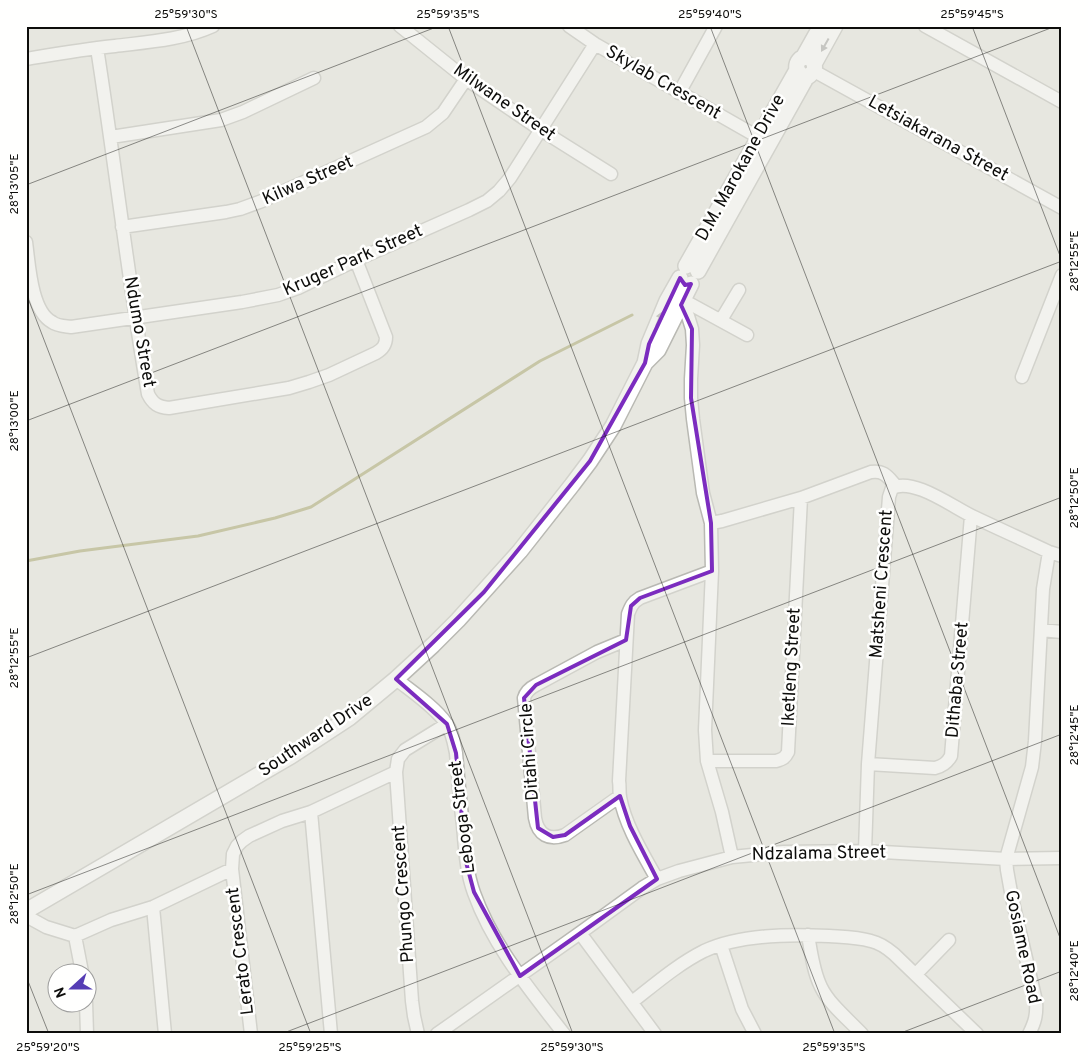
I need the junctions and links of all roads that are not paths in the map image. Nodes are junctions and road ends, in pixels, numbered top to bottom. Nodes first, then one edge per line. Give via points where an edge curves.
1 (213, 26) edge
2 (400, 26) edge
3 (569, 26) edge
4 (716, 26) edge
5 (821, 26) edge
6 (836, 26) edge
7 (925, 26) edge
8 (594, 44) junction
9 (97, 48) junction
10 (26, 59) edge
11 (807, 68) junction
12 (314, 78) dead end
13 (466, 79) junction
14 (679, 93) junction
15 (1062, 102) edge
16 (541, 130) junction
17 (111, 137) junction
18 (758, 137) junction
19 (611, 174) dead end
20 (1062, 208) edge
21 (122, 226) junction
22 (26, 242) edge
23 (356, 260) junction
24 (689, 275) junction
25 (1062, 275) edge
26 (739, 290) dead end
27 (682, 303) junction
28 (135, 318) junction
29 (721, 320) junction
30 (747, 335) dead end
31 (645, 363) junction
32 (1022, 377) dead end
33 (896, 486) junction
34 (802, 498) junction
35 (558, 504) joint
36 (971, 516) junction
37 (711, 523) junction
38 (1049, 552) junction
39 (1062, 556) edge
40 (712, 571) junction
41 (1041, 630) junction
42 (1062, 632) edge
43 (626, 640) junction
44 (396, 679) junction
45 (448, 724) junction
46 (707, 761) junction
47 (868, 764) junction
48 (396, 772) junction
49 (620, 796) junction
50 (311, 812) junction
51 (865, 851) junction
52 (732, 857) junction
53 (1062, 858) edge
54 (1006, 859) junction
55 (232, 869) junction
56 (657, 879) junction
57 (153, 907) junction
58 (26, 911) edge
59 (26, 916) edge
60 (580, 933) junction
61 (808, 934) junction
62 (75, 936) junction
63 (949, 940) dead end
64 (721, 946) junction
65 (80, 962) edge
66 (916, 974) junction
67 (520, 976) junction
68 (632, 1002) junction
69 (86, 1012) edge
70 (87, 1034) edge
71 (166, 1034) edge
72 (251, 1034) edge
73 (331, 1034) edge
74 (418, 1034) edge
75 (438, 1034) edge
76 (564, 1034) edge
77 (655, 1034) edge
78 (755, 1034) edge
79 (862, 1034) edge
80 (976, 1034) edge
81 (1029, 1034) edge

1 - 9 street via 188,36
2 - 13 street, Milwane Street
3 - 8 street, Skylab Crescent
4 - 14 street
5 - 11 main road, D.M. Marokane Drive
6 -> 11 main road, D.M. Marokane Drive
7 - 15 street
8 - 14 street, Skylab Crescent
8 - 16 street, Kruger Park Street
9 - 10 street
9 - 17 street, Ndumo Street
11 - 18 main road, D.M. Marokane Drive
11 - 20 street, Letsiakarana Street
11 - 24 main road, D.M. Marokane Drive
12 - 17 street via 221,120
13 - 16 street, Milwane Street
13 - 21 street, Kilwa Street via 443,113 426,127 262,201 226,212
14 - 18 street, Skylab Crescent
16 - 19 street, Milwane Street
16 - 23 street, Kruger Park Street via 510,178 487,201
17 - 21 street, Ndumo Street
18 - 24 main road, D.M. Marokane Drive
21 - 28 street, Ndumo Street
22 - 28 street, Kruger Park Street via 34,294 40,310 50,322 71,326
23 - 28 street, Kruger Park Street via 278,295
23 - 28 street, Ndumo Street via 386,343 376,353 329,375 289,388 162,408 148,394
24 - 27 main road, D.M. Marokane Drive
31 -> 24 main road, D.M. Marokane Drive via 649,344 667,301
25 - 32 street
26 - 29 street
27 - 29 street
27 - 31 main road, D.M. Marokane Drive via 658,350
27 - 37 street via 692,329 693,419
29 - 30 street
31 - 35 main road, D.M. Marokane Drive via 613,426
33 - 34 street via 878,471
33 - 36 street, Matsheni Crescent via 930,493
33 - 47 street, Matsheni Crescent via 889,497
34 - 37 street
34 - 46 street, Iketleng Street via 788,752 786,757 776,761
35 - 44 main road, Southward Drive via 484,592 433,646
36 - 38 street, Matsheni Crescent
36 - 47 street, Dithaba Street via 952,756 943,766 935,768
37 - 40 street
38 - 39 street, Matsheni Crescent
38 - 41 street
40 - 43 street via 634,602 628,614
40 - 46 street via 705,730
41 - 42 street
41 - 54 street via 1033,759
43 - 49 street
43 - 49 street, Ditahi Circle via 536,685 524,698 535,818 541,833 553,837 565,835
44 - 45 street
44 - 58 main road, Southward Drive via 349,718 291,756
45 - 48 street, Phungo Crescent via 401,754
45 - 67 street, Leboga Street via 456,753 466,862 474,892 486,921
46 - 52 street
47 - 51 street, Matsheni Crescent
48 - 50 street
48 - 74 street, Phungo Crescent via 412,1001
49 - 56 street via 638,844
50 - 55 street via 282,821 242,841 233,854
50 - 73 street
51 - 52 street, Ndzalama Street via 783,852
51 - 54 street, Ndzalama Street
52 - 56 street, Ndzalama Street
53 - 54 street, Ndzalama Street
54 - 81 street, Gosiame Road via 1036,1001 1037,1014
55 - 57 street
55 - 72 street, Lerato Crescent
56 - 60 street, Ndzalama Street
57 - 62 street
57 - 71 street
59 - 62 street via 46,927
60 - 67 street, Ndzalama Street
60 - 68 street
61 - 64 street via 746,939
61 - 66 street via 873,941 886,947
61 - 79 street via 821,987
62 - 65 street
63 - 66 street
64 - 68 street via 689,960
64 - 78 street via 742,1009
66 - 80 street
67 - 75 street
67 - 76 street, Leboga Street
68 - 77 street
69 - 70 street

